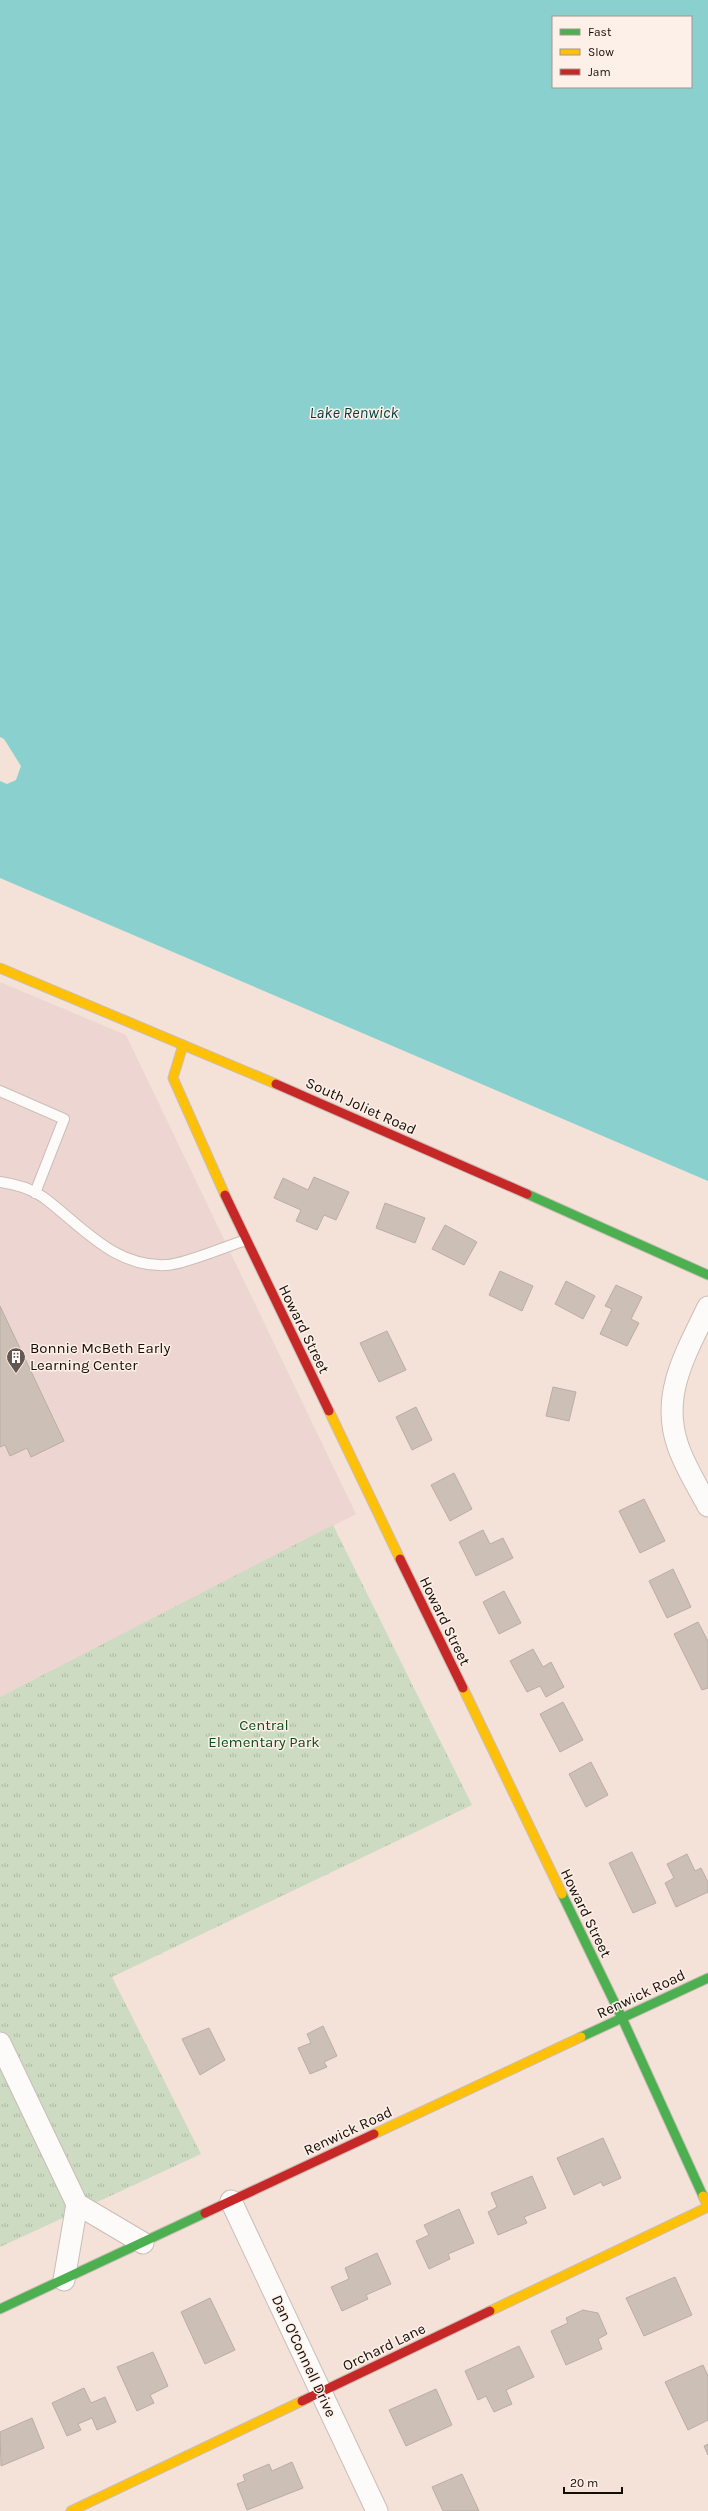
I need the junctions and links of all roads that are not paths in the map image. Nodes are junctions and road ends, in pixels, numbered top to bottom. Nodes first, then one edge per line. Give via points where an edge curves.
1 (0, 968) edge
2 (184, 1045) junction
3 (0, 1091) edge
4 (0, 1182) edge
5 (35, 1193) junction
6 (246, 1240) junction
7 (708, 1275) edge
8 (708, 1307) edge
9 (708, 1506) edge
10 (708, 1978) edge
11 (622, 2018) junction
12 (0, 2043) edge
13 (231, 2201) junction
14 (77, 2204) junction
15 (708, 2207) edge
16 (143, 2243) junction
17 (64, 2280) junction
18 (0, 2309) edge
19 (321, 2393) junction
20 (71, 2511) edge
21 (378, 2511) edge

1 - 2 street, South Joliet Road
2 - 6 street, Howard Street via 173,1078
2 - 7 street, South Joliet Road via 325,1104
3 - 5 lane via 64,1119
4 - 5 lane via 24,1187
5 - 6 lane via 81,1230 126,1259 144,1265 169,1265
6 - 11 street, Howard Street
8 - 9 street via 675,1384 670,1408 678,1446
10 - 11 street, Renwick Road
11 - 13 street, Renwick Road
11 - 15 street, Howard Street
12 - 14 street
13 - 16 street, Renwick Road
13 - 19 street, Dan O'Connell Drive
14 - 16 street
14 - 17 street
15 - 19 street, Orchard Lane
16 - 17 street, Renwick Road
17 - 18 street, Renwick Road
19 - 20 street, Orchard Lane
19 - 21 street, Dan O'Connell Drive

